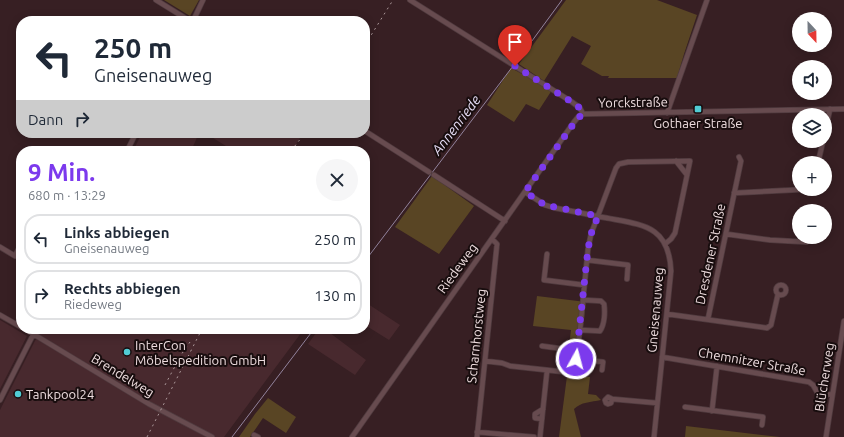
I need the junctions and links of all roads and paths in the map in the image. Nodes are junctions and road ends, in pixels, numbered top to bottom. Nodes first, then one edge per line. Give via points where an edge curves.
1 (156, 0) edge
2 (204, 0) edge
3 (410, 0) edge
4 (707, 0) edge
5 (183, 16) edge
6 (195, 16) edge
7 (832, 109) edge
8 (844, 109) edge
9 (792, 110) edge
10 (667, 113) junction
11 (583, 114) junction
12 (370, 134) edge
13 (739, 157) dead end
14 (676, 161) junction
15 (429, 172) dead end
16 (434, 175) dead end
17 (687, 175) junction
18 (792, 190) edge
19 (525, 192) junction
20 (734, 193) junction
21 (598, 216) junction
22 (505, 221) junction
23 (726, 234) junction
24 (492, 239) junction
25 (792, 241) edge
26 (665, 244) junction
27 (0, 247) edge
28 (16, 254) edge
29 (547, 254) dead end
30 (587, 260) junction
31 (627, 279) dead end
32 (584, 284) junction
33 (778, 294) dead end
34 (584, 300) junction
35 (666, 314) junction
36 (0, 315) edge
37 (708, 319) junction
38 (844, 321) edge
39 (16, 324) edge
40 (580, 330) junction
41 (34, 334) joint
42 (842, 343) edge
43 (542, 346) dead end
44 (578, 351) junction
45 (662, 357) junction
46 (576, 359) junction
47 (485, 361) junction
48 (717, 366) junction
49 (602, 370) dead end
50 (547, 371) junction
51 (832, 395) junction
52 (612, 399) dead end
53 (0, 400) edge
54 (657, 403) junction
55 (685, 407) dead end
56 (712, 411) junction
57 (762, 425) dead end
58 (477, 434) edge
59 (212, 437) edge
60 (352, 437) edge
61 (534, 437) edge
62 (540, 437) edge
63 (654, 437) edge
64 (826, 437) edge

1 - 5 street
2 - 6 street
3 - 11 street, Yorckstraße via 572,102
4 - 10 street
7 - 8 street, Yorckstraße
9 - 10 street, Yorckstraße
10 - 11 street, Yorckstraße
11 - 19 street, Riedeweg
12 - 15 street
13 - 20 street, Dresdener Straße via 741,161
14 - 17 street
14 - 17 street via 690,161
14 - 21 street via 620,164 616,168
16 - 22 street
17 - 26 street via 675,233
18 - 20 street, Dresdener Straße
19 - 21 street, Gneisenauweg via 545,205
19 - 22 street, Riedeweg
20 - 23 street, Dresdener Straße
21 - 26 street, Gneisenauweg via 648,227
21 - 30 street via 591,234
22 - 24 street, Riedeweg
23 - 25 street
23 - 37 street, Dresdener Straße
24 - 47 street, Scharnhorstweg via 497,244
24 - 60 street, Riedeweg
26 - 35 street, Gneisenauweg via 671,271
27 - 28 street via 15,256
29 - 32 street via 544,280
30 - 31 street via 628,265
30 - 32 street
32 - 34 street
33 - 37 street via 771,325 767,328
34 - 40 street
34 - 40 street via 600,301 605,308 600,331
35 - 37 street
35 - 45 street, Gneisenauweg
36 - 39 street
38 - 42 street, Blücherweg
40 - 44 street
41 - 53 street
41 - 59 street, Brendelweg via 150,404
42 - 51 street, Blücherweg
43 - 44 street
44 - 46 street
45 - 48 street, Chemnitzer Straße
45 - 54 street, Gneisenauweg
46 - 49 street via 603,362
46 - 50 street via 574,373
47 - 50 street
47 - 58 street, Scharnhorstweg
48 - 51 street, Chemnitzer Straße via 809,382 817,392
48 - 56 street
50 - 62 street
51 - 64 street, Blücherweg
52 - 54 street
54 - 63 street, Gneisenauweg
55 - 56 street
56 - 57 street via 763,417
58 - 61 street

